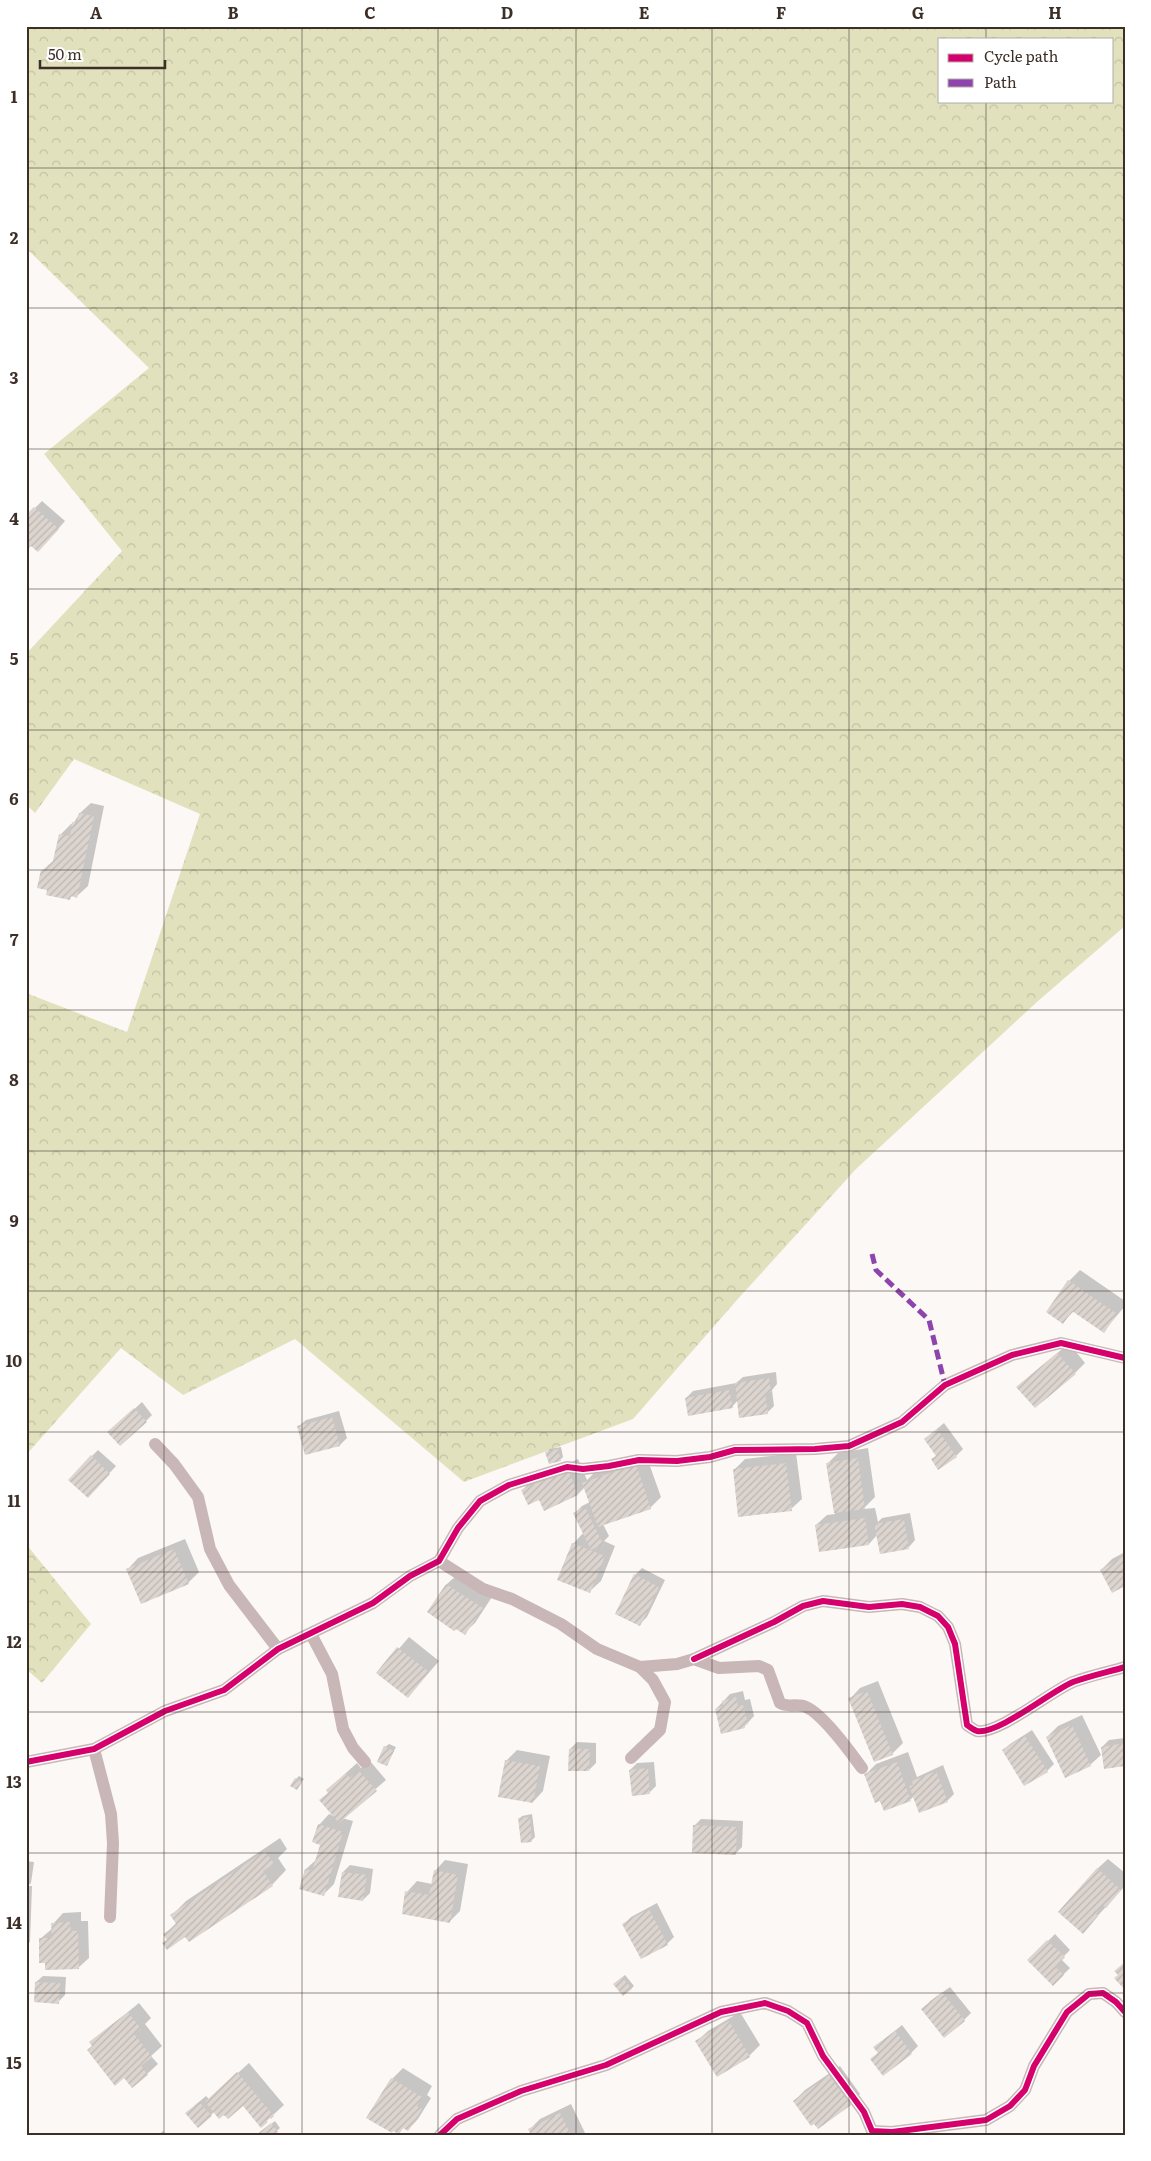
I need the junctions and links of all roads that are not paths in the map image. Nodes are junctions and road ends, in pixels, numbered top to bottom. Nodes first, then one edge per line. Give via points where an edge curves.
1 (1125, 1358) edge
2 (155, 1444) dead end
3 (439, 1561) junction
4 (311, 1634) junction
5 (278, 1649) junction
6 (694, 1659) junction
7 (1125, 1667) edge
8 (640, 1668) junction
9 (94, 1750) junction
10 (631, 1758) dead end
11 (26, 1762) edge
12 (365, 1762) dead end
13 (862, 1768) dead end
14 (110, 1917) dead end
15 (1125, 2012) edge
16 (440, 2135) edge

1 - 3 street via 1061,1343 1012,1355 945,1385 902,1422 849,1446 734,1450 677,1461 639,1460 609,1466 567,1467 509,1485 480,1501 458,1528
2 - 5 street via 198,1497 210,1549 229,1585
3 - 4 street via 410,1576 373,1603
3 - 8 street via 483,1589 512,1599 561,1624 597,1649
4 - 5 street
4 - 12 street via 332,1674 343,1729 352,1748
5 - 9 street via 224,1690 164,1711
6 - 7 street via 803,1606 823,1601 869,1607 902,1604 920,1607 938,1616 948,1627 955,1644 968,1724 976,1731 988,1730 1029,1710 1072,1683
6 - 8 street
6 - 13 street via 719,1668 759,1666 768,1670 780,1703 806,1706 841,1739
8 - 10 street via 653,1680 665,1702 660,1730
9 - 11 street
9 - 14 street via 111,1814
15 - 16 street via 1103,1993 1089,1994 1067,2012 1038,2059 1025,2090 1010,2106 986,2120 892,2132 872,2130 864,2112 824,2056 807,2023 788,2011 765,2003 721,2012 606,2065 521,2091 457,2119

